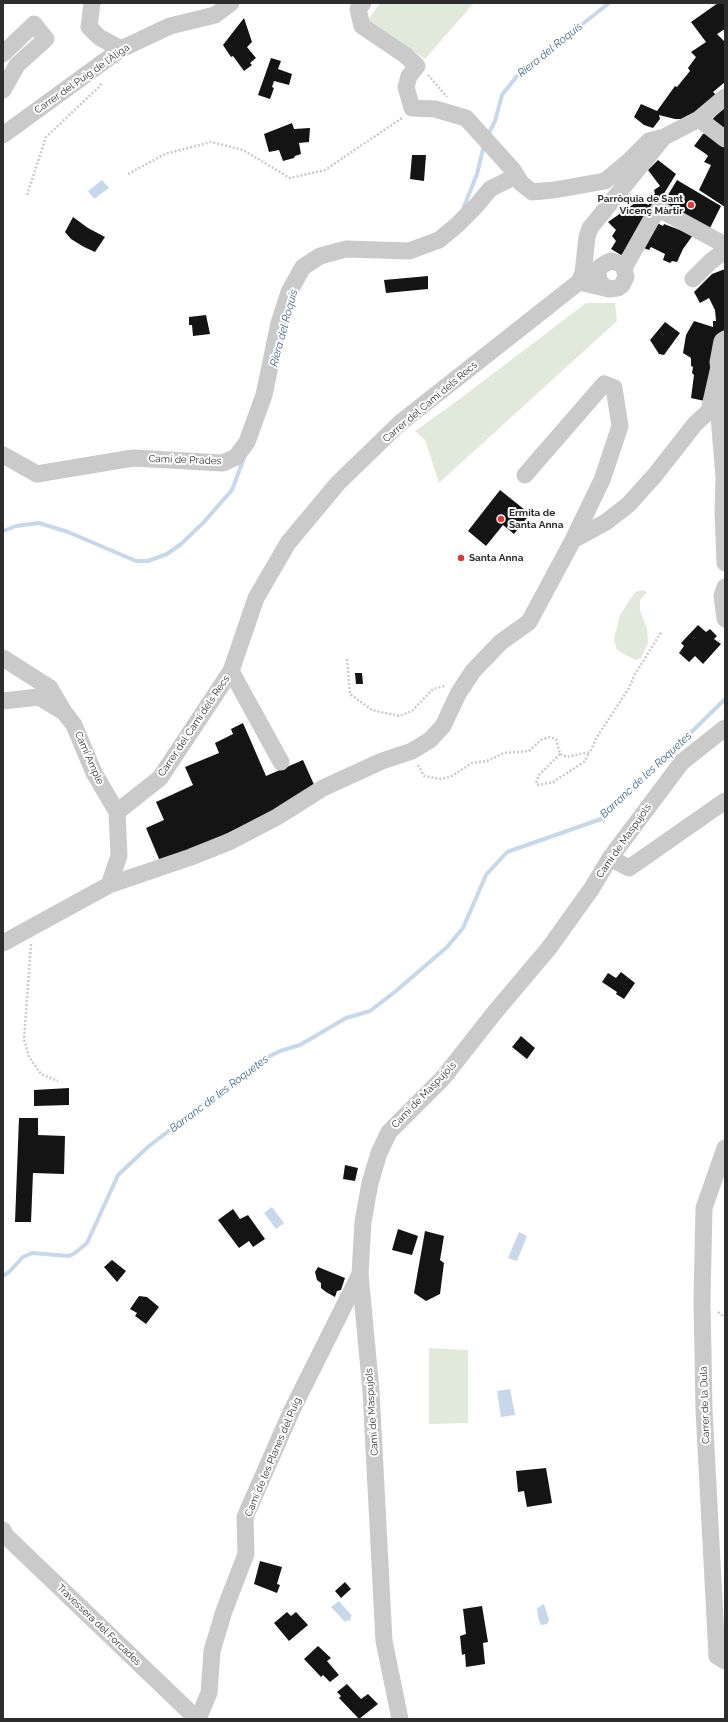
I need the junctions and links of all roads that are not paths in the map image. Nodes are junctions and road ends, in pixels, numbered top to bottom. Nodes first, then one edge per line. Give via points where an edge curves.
1 (92, 3) edge
2 (231, 3) edge
3 (363, 3) edge
4 (121, 48) junction
5 (3, 54) edge
6 (3, 90) edge
7 (725, 97) edge
8 (699, 119) junction
9 (3, 135) edge
10 (664, 137) junction
11 (725, 139) edge
12 (516, 176) junction
13 (587, 240) junction
14 (725, 246) edge
15 (725, 251) edge
16 (608, 262) junction
17 (624, 268) junction
18 (693, 279) dead end
19 (579, 282) junction
20 (605, 287) junction
21 (725, 338) edge
22 (719, 367) junction
23 (3, 455) edge
24 (525, 475) dead end
25 (573, 540) junction
26 (725, 563) edge
27 (725, 587) edge
28 (725, 619) edge
29 (3, 658) edge
30 (231, 670) junction
31 (3, 701) edge
32 (64, 712) junction
33 (725, 728) edge
34 (281, 762) dead end
35 (725, 801) edge
36 (117, 812) junction
37 (610, 858) junction
38 (109, 885) junction
39 (3, 943) edge
40 (725, 1148) edge
41 (360, 1274) junction
42 (4, 1535) edge
43 (725, 1661) edge
44 (198, 1719) edge
45 (400, 1719) edge

1 - 4 street via 89,27 99,37
2 - 4 street, Carrer del Puig de l'Àliga via 215,15 170,26
3 - 12 street via 358,9 362,26 405,54 417,66 409,76 406,87 412,108 435,109 466,118
4 - 9 street, Carrer del Puig de l'Àliga
5 - 6 street via 34,24 46,39 16,65
7 - 8 street
8 - 10 street
8 - 11 street
10 - 12 street via 650,141 605,181 532,192
10 - 13 street via 590,228
12 - 23 street, Camí de Prades via 490,189 477,205 439,240 408,251 346,249 320,256 303,267 289,292 279,323 264,395 247,442 236,457 223,463 132,458 37,474
13 - 16 street
13 - 19 street via 583,272
14 - 17 street via 659,209
15 - 18 street
16 - 17 street via 617,262
16 - 20 street via 598,271 599,280
17 - 20 street via 626,277 622,285 614,289
19 - 20 street
19 - 30 street, Carrer del Camí dels Recs via 400,423 338,482 288,543 256,598
21 - 22 street via 722,341
22 - 25 street via 709,411 695,424 655,475 628,505 606,522
22 - 26 street via 718,404 724,478
24 - 25 street via 604,384 614,388 620,426 602,480
25 - 38 street via 529,622 501,642 472,671 443,726 430,740 412,751 382,761 323,788 278,817 231,841
27 - 28 street via 722,596
29 - 32 street, Camí Ample via 50,688
30 - 34 street
30 - 36 street, Carrer del Camí dels Recs via 160,778
31 - 32 street via 39,697
32 - 36 street, Camí Ample via 74,725 94,774
33 - 37 street, Camí de Maspujols via 682,762
35 - 37 street via 629,868
36 - 38 street, Camí Ample via 119,856
37 - 41 street, Camí de Maspujols via 549,948 443,1078 388,1132 370,1184
38 - 39 street
40 - 43 street, Carrer de la Dula via 704,1208 702,1300 704,1410 717,1656
41 - 44 street, Camí de les Planes del Puig via 292,1410 245,1517 246,1554 212,1651 209,1693
41 - 45 street, Camí de Maspujols via 371,1391 384,1641
42 - 44 street, Travessera del Forcades

